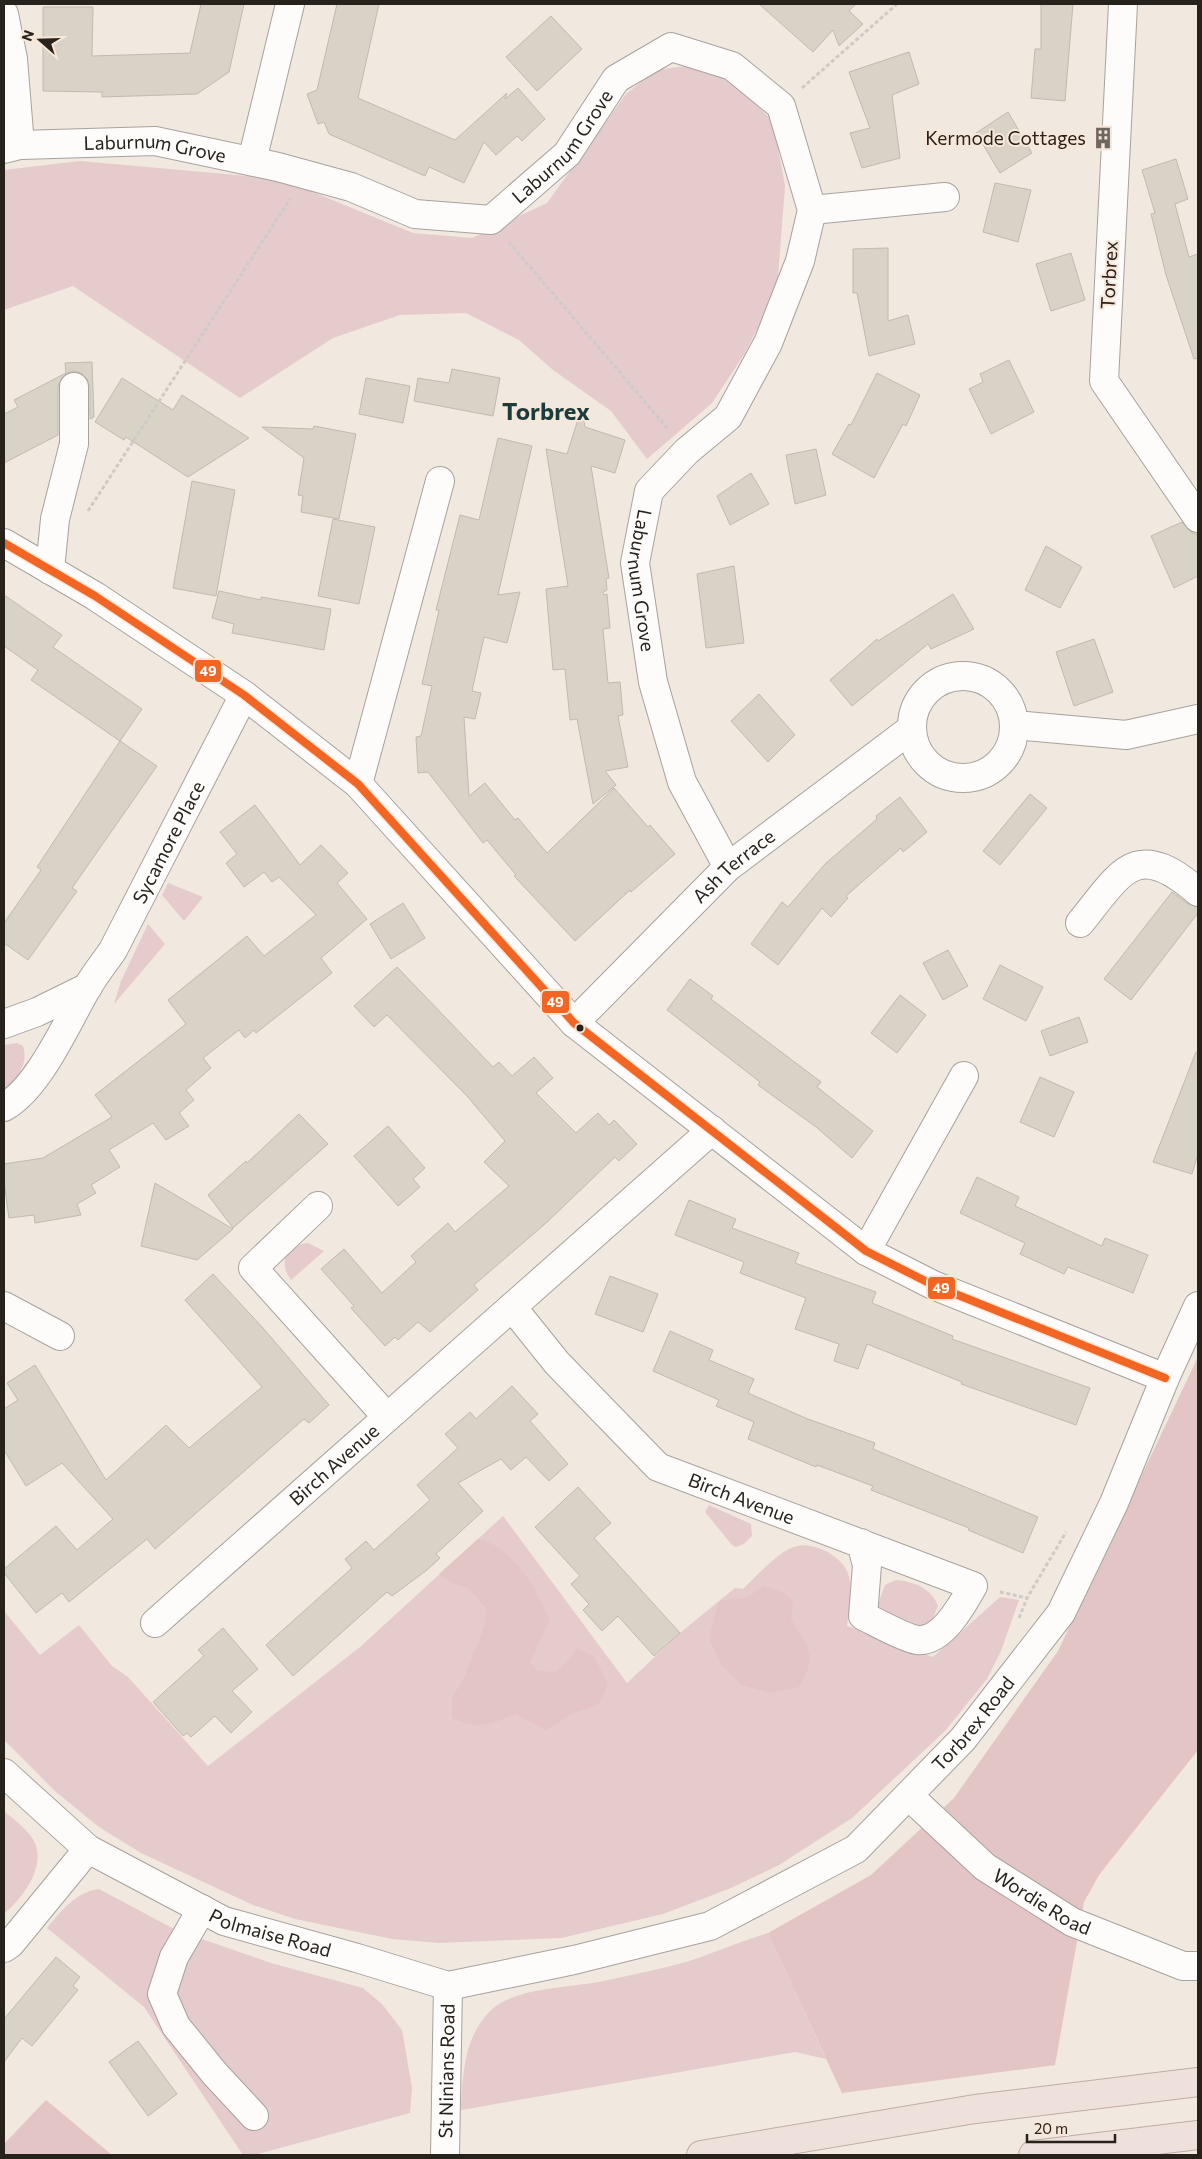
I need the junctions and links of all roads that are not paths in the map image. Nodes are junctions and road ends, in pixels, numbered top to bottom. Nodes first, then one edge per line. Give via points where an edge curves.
1 (290, 4) edge
2 (1123, 4) edge
3 (4, 14) edge
4 (12, 147) edge
5 (252, 162) junction
6 (945, 197) dead end
7 (812, 210) junction
8 (74, 387) dead end
9 (440, 481) dead end
10 (1198, 518) edge
11 (4, 543) edge
12 (50, 570) junction
13 (244, 695) junction
14 (1198, 719) edge
15 (1014, 725) junction
16 (911, 729) junction
17 (358, 784) junction
18 (728, 867) junction
19 (1198, 892) edge
20 (1080, 923) dead end
21 (88, 987) junction
22 (574, 1023) junction
23 (4, 1024) edge
24 (964, 1076) dead end
25 (4, 1107) edge
26 (712, 1130) junction
27 (318, 1206) dead end
28 (866, 1251) junction
29 (4, 1306) edge
30 (1198, 1306) edge
31 (512, 1307) junction
32 (60, 1336) dead end
33 (1165, 1378) junction
34 (387, 1417) junction
35 (860, 1543) dead end
36 (155, 1623) dead end
37 (4, 1773) edge
38 (909, 1796) junction
39 (88, 1849) junction
40 (202, 1909) junction
41 (4, 1948) edge
42 (574, 1960) joint
43 (1198, 1966) edge
44 (448, 1986) junction
45 (1198, 2082) edge
46 (254, 2116) dead end
47 (1198, 2135) edge
48 (445, 2155) edge
49 (701, 2155) edge
50 (1033, 2155) edge

1 - 5 street
2 - 10 street, Torbrex via 1104,381
3 - 4 street via 13,59
4 - 5 street, Laburnum Grove via 155,140
5 - 7 street, Laburnum Grove via 351,188 415,214 490,220 567,154 616,79 671,47 732,66 781,106
6 - 7 street
7 - 18 street, Laburnum Grove via 800,261 768,343 728,417 687,451 648,491 634,563 654,682 682,782
8 - 12 street via 74,444 54,519
9 - 17 street
11 - 12 street
12 - 13 street via 95,596
13 - 17 street
13 - 21 street, Sycamore Place via 114,950
14 - 15 street via 1126,735
15 - 16 street via 1008,704 995,687 968,676 954,677 928,690 913,714
15 - 16 street via 1012,741 1005,756 994,768 965,779 949,777 922,759 914,745
16 - 18 street, Ash Terrace
17 - 22 street
18 - 22 street, Ash Terrace
19 - 20 street via 1185,881 1157,867 1146,863 1131,866
21 - 23 street, Sycamore Place
21 - 25 street, Sycamore Place via 61,1038 30,1082
22 - 26 street
24 - 28 street
26 - 28 street
26 - 31 street, Birch Avenue
27 - 34 street via 253,1268
28 - 33 street via 933,1285
29 - 32 street
30 - 33 street, Torbrex Road
31 - 34 street, Birch Avenue
31 - 35 street, Birch Avenue via 557,1363 658,1467
33 - 38 street, Torbrex Road via 1114,1504 1061,1613 963,1739
34 - 36 street, Birch Avenue
37 - 39 street, Polmaise Road
38 - 42 street, Torbrex Road via 856,1849 710,1926
38 - 43 street, Wordie Road via 985,1867 1072,1922 1183,1966
39 - 40 street, Polmaise Road
39 - 41 street
40 - 44 street, Polmaise Road via 224,1921
40 - 46 street via 174,1957 162,1994 176,2026
42 - 44 street, Polmaise Road
44 - 48 street, St Ninians Road
45 - 49 highway via 975,2109
47 - 50 highway

